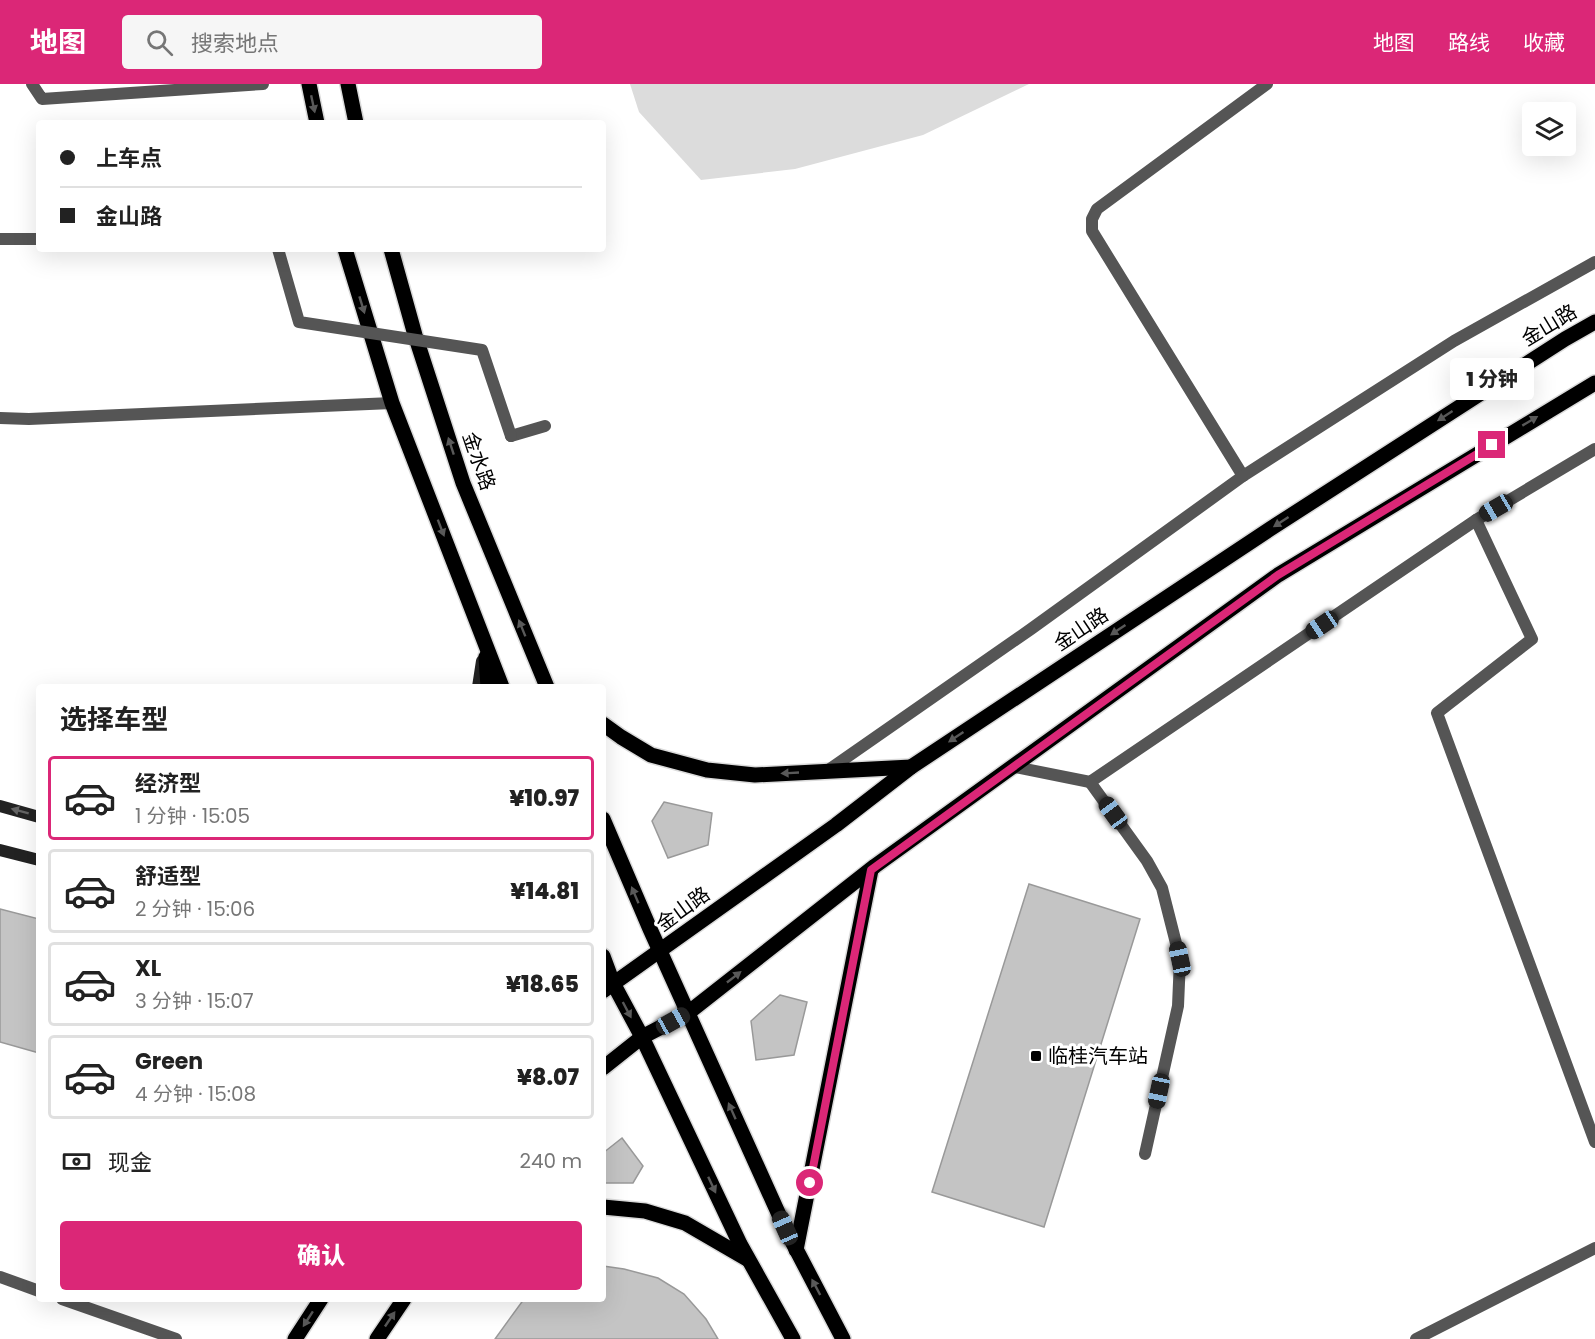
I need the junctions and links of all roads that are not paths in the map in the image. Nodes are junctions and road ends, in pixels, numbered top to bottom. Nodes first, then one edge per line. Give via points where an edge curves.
1 (32, 84) edge
2 (263, 84) edge
3 (309, 84) edge
4 (348, 84) edge
5 (1267, 84) edge
6 (316, 120) edge
7 (355, 120) edge
8 (0, 239) edge
9 (36, 239) edge
10 (279, 252) edge
11 (346, 252) edge
12 (392, 252) edge
13 (1595, 262) edge
14 (1595, 322) edge
15 (1592, 384) edge
16 (392, 403) junction
17 (0, 418) edge
18 (545, 426) dead end
19 (1595, 449) edge
20 (1243, 476) junction
21 (1476, 520) junction
22 (486, 642) junction
23 (479, 684) edge
24 (488, 684) edge
25 (501, 684) edge
26 (548, 684) edge
27 (606, 726) edge
28 (1015, 766) junction
29 (911, 767) junction
30 (827, 771) junction
31 (1090, 782) junction
32 (0, 806) edge
33 (36, 815) edge
34 (606, 826) edge
35 (0, 849) edge
36 (36, 859) edge
37 (871, 870) junction
38 (660, 952) junction
39 (608, 987) edge
40 (688, 1013) junction
41 (642, 1037) junction
42 (606, 1066) edge
43 (1595, 1142) edge
44 (1145, 1154) dead end
45 (606, 1207) edge
46 (1595, 1248) edge
47 (796, 1250) junction
48 (749, 1260) junction
49 (0, 1277) edge
50 (36, 1290) edge
51 (71, 1302) edge
52 (319, 1302) edge
53 (402, 1302) edge
54 (176, 1339) edge
55 (295, 1339) edge
56 (377, 1339) edge
57 (793, 1339) edge
58 (843, 1339) edge
59 (1416, 1339) edge

1 - 2 street via 42,99
3 -> 6 main road
4 - 7 main road
5 - 20 street via 1097,209 1092,219 1092,231
8 - 9 street
10 - 18 street, bridge via 299,322 482,350 511,436
11 -> 16 main road
26 -> 12 main road, 金水路 via 463,483
13 - 20 street via 1454,341
14 -> 29 main road, 金山路 via 1270,529
28 -> 15 main road via 1278,575
16 - 17 street
16 -> 22 main road
19 - 21 street
20 - 30 street
21 - 31 street
21 - 43 street via 1532,639 1437,713
22 - 23 main road
22 - 24 main road
22 - 25 main road
30 -> 27 main road via 755,775 707,770 651,755
28 - 31 street
28 - 37 main road
29 - 30 main road
29 - 38 main road, 金山路
31 - 44 street via 1162,888 1180,959 1178,1006
33 -> 32 main road
38 -> 34 main road
35 - 36 main road
40 -> 37 main road
37 - 47 main road
38 - 39 main road, 金山路
38 - 40 main road
39 -> 41 main road
40 - 41 main road
47 -> 40 main road
41 - 42 main road
41 -> 48 main road
45 - 48 main road via 645,1211 685,1223
46 - 59 street
58 -> 47 main road
48 - 57 main road
49 - 50 street
51 - 54 street
52 -> 55 main road
56 -> 53 main road

